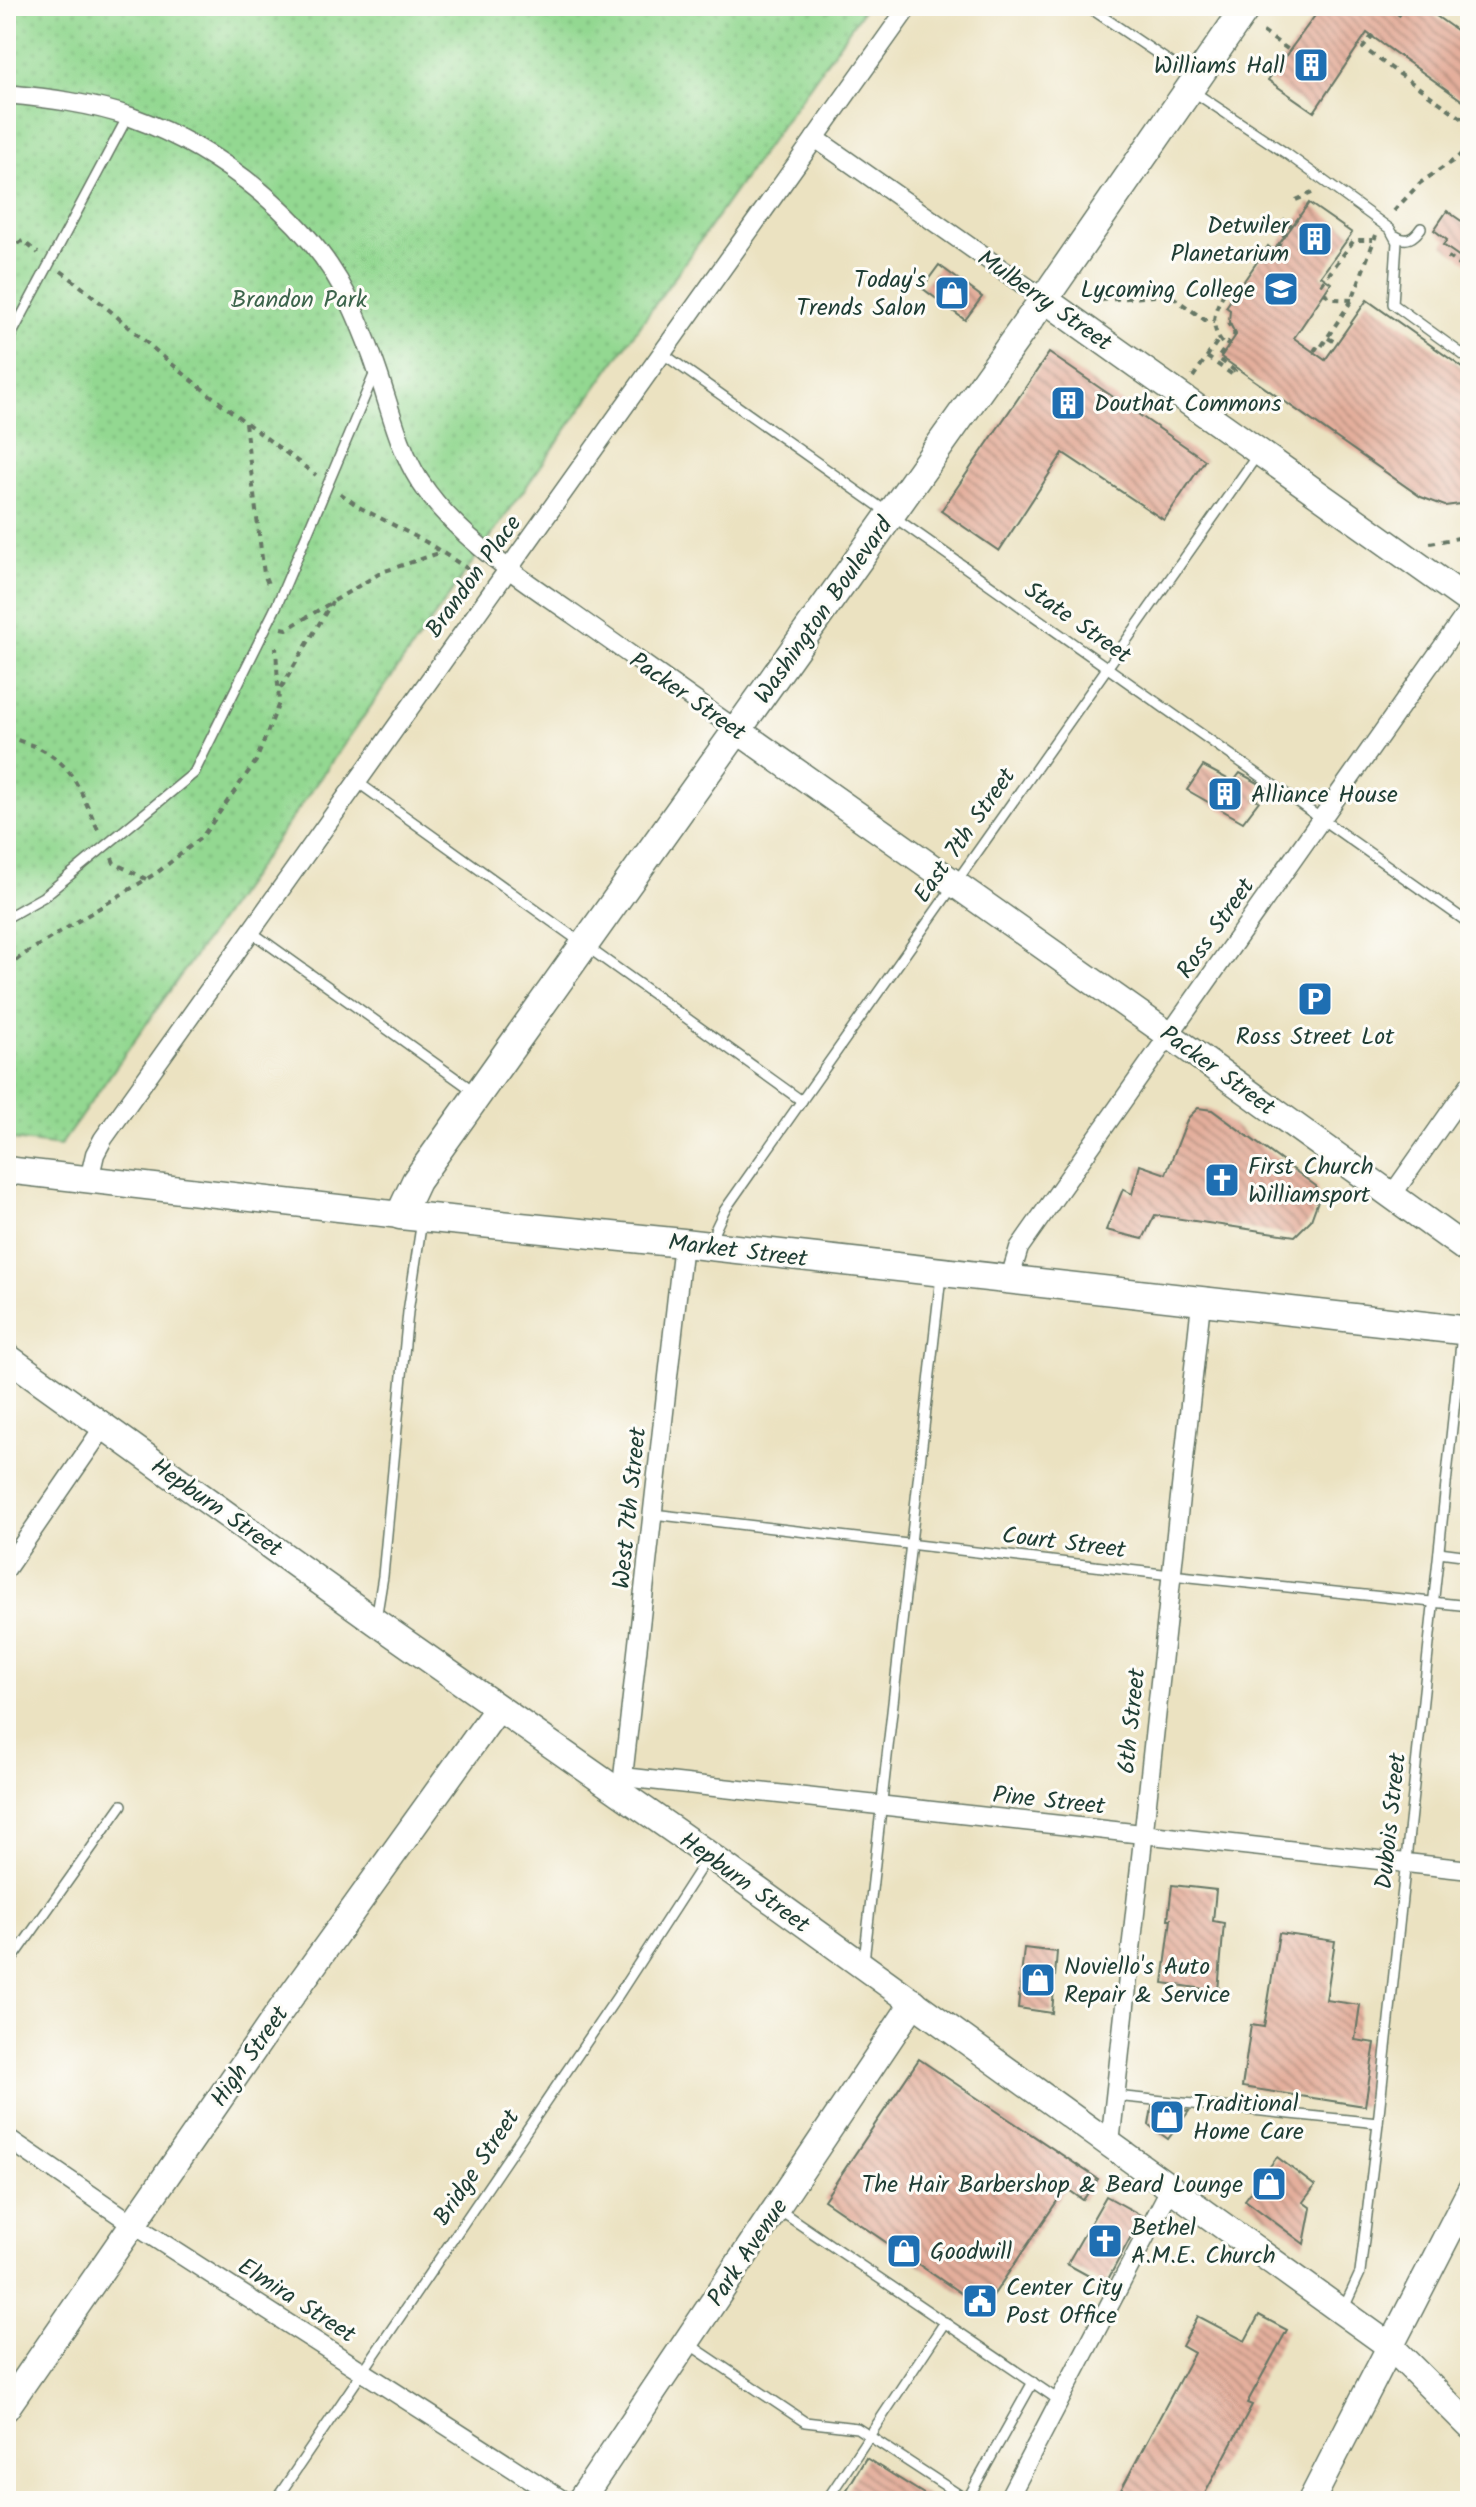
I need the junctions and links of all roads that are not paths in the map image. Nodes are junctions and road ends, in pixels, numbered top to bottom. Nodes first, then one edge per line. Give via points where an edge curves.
1 (909, 6) edge
2 (1087, 6) edge
3 (1247, 6) edge
4 (1192, 84) junction
5 (6, 94) edge
6 (128, 116) junction
7 (815, 138) junction
8 (1421, 228) dead end
9 (1396, 236) junction
10 (1044, 299) junction
11 (6, 345) edge
12 (662, 353) junction
13 (1466, 357) dead end
14 (377, 368) junction
15 (1259, 452) junction
16 (890, 515) junction
17 (508, 569) junction
18 (1470, 602) edge
19 (1470, 608) edge
20 (1108, 667) junction
21 (737, 730) junction
22 (356, 781) junction
23 (1321, 821) junction
24 (954, 885) junction
25 (6, 918) edge
26 (1470, 924) edge
27 (249, 930) junction
28 (585, 943) junction
29 (1169, 1035) junction
30 (1470, 1084) edge
31 (478, 1094) junction
32 (802, 1101) junction
33 (6, 1170) edge
34 (89, 1180) junction
35 (1392, 1195) junction
36 (412, 1216) junction
37 (683, 1243) junction
38 (712, 1247) junction
39 (1470, 1252) edge
40 (941, 1273) junction
41 (1009, 1281) junction
42 (1201, 1303) junction
43 (1466, 1331) edge
44 (6, 1356) edge
45 (103, 1428) junction
46 (653, 1514) junction
47 (911, 1545) junction
48 (1439, 1552) junction
49 (1470, 1556) edge
50 (6, 1569) edge
51 (1171, 1575) junction
52 (1434, 1601) junction
53 (1470, 1606) edge
54 (376, 1622) junction
55 (498, 1708) junction
56 (619, 1783) junction
57 (122, 1805) dead end
58 (881, 1806) junction
59 (1143, 1835) junction
60 (709, 1855) junction
61 (1405, 1863) junction
62 (1470, 1870) edge
63 (863, 1966) junction
64 (6, 1968) edge
65 (914, 2002) junction
66 (1115, 2096) junction
67 (1378, 2123) junction
68 (6, 2137) edge
69 (1110, 2144) junction
70 (1170, 2189) junction
71 (1470, 2191) edge
72 (776, 2208) junction
73 (133, 2224) junction
74 (1342, 2312) junction
75 (945, 2322) junction
76 (686, 2342) junction
77 (1391, 2347) junction
78 (363, 2371) junction
79 (1033, 2382) junction
80 (1060, 2401) junction
81 (6, 2408) edge
82 (1470, 2426) edge
83 (869, 2435) junction
84 (1010, 2496) edge
85 (275, 2501) edge
86 (564, 2501) edge
87 (580, 2501) edge
88 (826, 2501) edge
89 (1032, 2501) edge
90 (1311, 2501) edge

1 - 7 street, Brandon Place
2 - 4 lane
3 - 4 main road, Washington Boulevard
4 - 9 lane
4 - 10 main road, Washington Boulevard
5 - 6 street, Packer Street via 65,100
6 - 11 lane
6 - 14 street, Packer Street via 225,165 270,200 338,278
7 - 10 street, Mulberry Street
7 - 12 street, Brandon Place
8 - 9 lane via 1410,239
9 - 13 lane via 1393,304
10 - 15 main road, Mulberry Street
10 - 16 main road, Washington Boulevard
12 - 16 lane, State Street
12 - 17 street, Brandon Place
14 - 17 street, Packer Street via 419,480 463,532
14 - 25 lane via 268,626 194,773 43,897
15 - 18 main road, Mulberry Street
15 - 20 lane, East 7th Street
16 - 20 lane, State Street
16 - 21 main road, Washington Boulevard
17 - 21 street, Packer Street
17 - 22 street, Brandon Place
19 - 23 street, Ross Street
20 - 23 lane, State Street
20 - 24 lane, East 7th Street
21 - 24 main road, Packer Street
21 - 28 main road, Washington Boulevard
22 - 27 street, Brandon Place
22 - 28 lane
23 - 26 lane, State Street
23 - 29 street, Ross Street
24 - 29 main road, Packer Street
24 - 32 lane, East 7th Street
27 - 31 lane
27 - 34 street, Brandon Place via 103,1139
28 - 31 main road, Washington Boulevard
28 - 32 lane
29 - 35 main road, Packer Street
29 - 41 street, Ross Street via 1019,1248
30 - 35 street
31 - 36 main road, Washington Boulevard via 416,1181
32 - 38 lane, East 7th Street via 724,1211
33 - 34 main road, Market Street
34 - 36 main road, Market Street
35 - 39 main road, Packer Street
36 - 37 main road, Market Street
36 - 54 lane via 408,1312
37 - 38 main road, Market Street
37 - 46 street, West 7th Street
38 - 40 main road, Market Street
40 - 41 main road, Market Street
40 - 47 lane
41 - 42 main road, Market Street
42 - 43 main road, Market Street
42 - 51 street, 6th Street
43 - 48 lane, Dubois Street
44 - 45 main road, Hepburn Street
45 - 50 street
45 - 54 main road, Hepburn Street
46 - 47 lane, Court Street
46 - 56 street, West 7th Street
47 - 51 lane, Court Street
47 - 58 lane
48 - 49 lane
48 - 52 lane, Dubois Street
51 - 52 lane, Court Street
51 - 59 street, 6th Street
52 - 53 lane, Court Street
52 - 61 lane, Dubois Street
54 - 55 main road, Hepburn Street
55 - 56 main road, Hepburn Street
55 - 73 main road, High Street
56 - 58 street, Pine Street
56 - 60 main road, Hepburn Street
57 - 64 lane
58 - 59 street, Pine Street
58 - 63 lane
59 - 61 street, Pine Street
59 - 66 street, 6th Street
60 - 63 main road, Hepburn Street
60 - 78 lane, Bridge Street
61 - 62 street, Pine Street
61 - 67 lane, Dubois Street
63 - 65 main road, Hepburn Street
65 - 69 main road, Hepburn Street
65 - 72 main road, Park Avenue
66 - 67 lane
66 - 69 street, 6th Street
67 - 74 lane, Dubois Street via 1360,2273
68 - 73 street, Elmira Street
69 - 70 main road, Hepburn Street
70 - 74 main road, Hepburn Street
70 - 80 street
71 - 77 main road
72 - 75 lane
72 - 76 main road, Park Avenue
73 - 78 street, Elmira Street
73 - 81 main road, High Street
74 - 77 main road, Hepburn Street
75 - 79 lane
75 - 83 lane
76 - 83 lane via 805,2422 857,2428
76 - 87 main road, Park Avenue
77 - 82 main road, Hepburn Street
77 - 90 main road
78 - 85 lane, Bridge Street
78 - 86 street, Elmira Street
79 - 80 lane
79 - 83 lane via 967,2500
80 - 84 street
83 - 88 lane
84 - 89 lane

